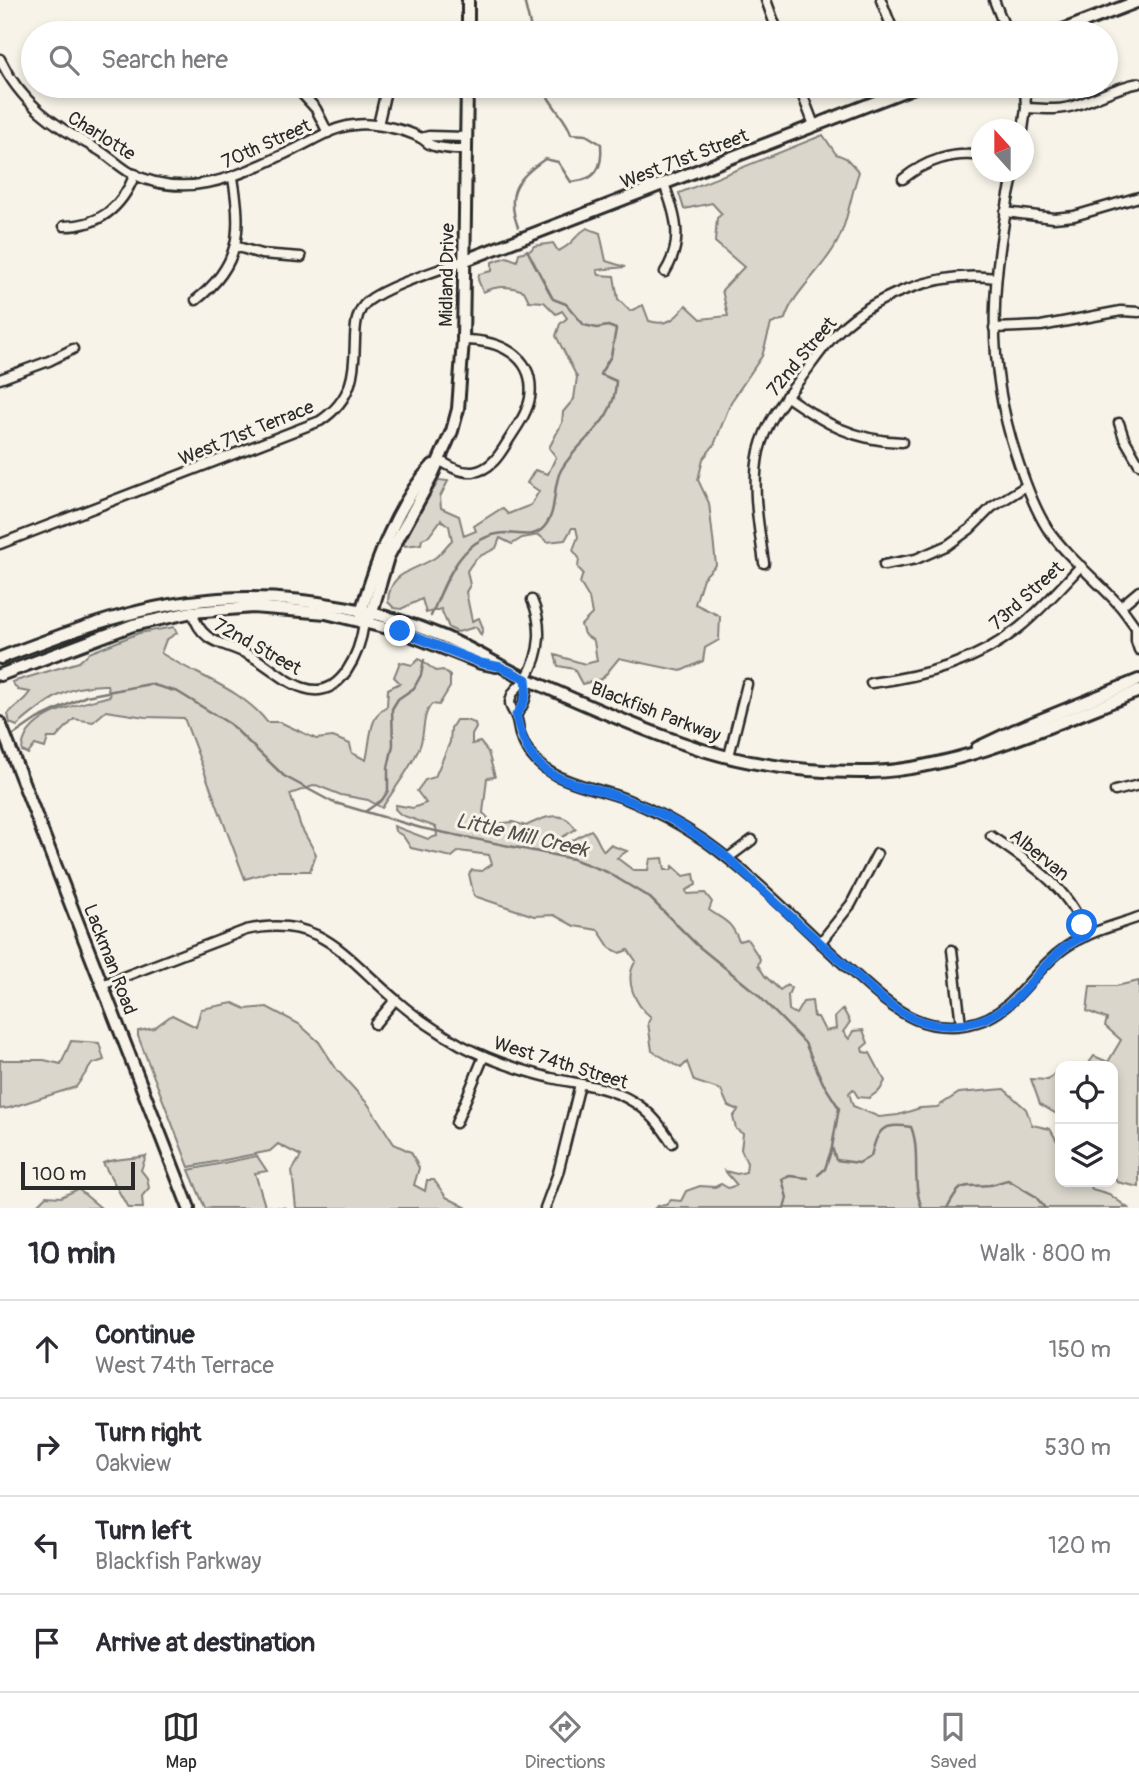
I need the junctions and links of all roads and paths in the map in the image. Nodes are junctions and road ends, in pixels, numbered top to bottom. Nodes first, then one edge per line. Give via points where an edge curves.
1 (468, 0) edge
2 (766, 0) edge
3 (881, 0) edge
4 (994, 0) edge
5 (1107, 0) edge
6 (1139, 1) edge
7 (1112, 12) junction
8 (468, 21) edge
9 (774, 21) edge
10 (889, 21) edge
11 (1002, 21) edge
12 (1088, 21) edge
13 (0, 59) edge
14 (1139, 83) edge
15 (1118, 89) edge
16 (21, 92) edge
17 (26, 98) edge
18 (306, 98) edge
19 (384, 98) edge
20 (467, 98) edge
21 (804, 98) edge
22 (884, 98) edge
23 (1026, 98) edge
24 (1092, 98) edge
25 (1027, 108) junction
26 (1025, 119) edge
27 (378, 125) junction
28 (814, 125) junction
29 (328, 133) junction
30 (466, 137) junction
31 (421, 138) junction
32 (465, 150) junction
33 (971, 156) edge
34 (135, 174) junction
35 (233, 177) junction
36 (903, 179) dead end
37 (1012, 182) edge
38 (664, 184) junction
39 (1139, 197) edge
40 (1005, 212) junction
41 (64, 226) dead end
42 (235, 246) junction
43 (301, 257) dead end
44 (463, 261) junction
45 (665, 272) dead end
46 (996, 278) junction
47 (196, 300) dead end
48 (1139, 313) edge
49 (994, 328) junction
50 (463, 340) junction
51 (73, 349) dead end
52 (0, 379) edge
53 (786, 397) junction
54 (1119, 423) dead end
55 (902, 442) dead end
56 (439, 460) junction
57 (1139, 464) edge
58 (1027, 486) junction
59 (0, 544) edge
60 (764, 563) dead end
61 (884, 565) dead end
62 (1081, 566) junction
63 (1139, 591) edge
64 (533, 600) dead end
65 (1121, 606) junction
66 (192, 612) junction
67 (366, 616) junction
68 (1138, 630) edge
69 (1139, 650) edge
70 (0, 657) edge
71 (0, 675) edge
72 (526, 679) junction
73 (1139, 680) edge
74 (871, 683) dead end
75 (747, 684) dead end
76 (1139, 691) edge
77 (0, 723) edge
78 (968, 753) junction
79 (729, 757) junction
80 (1139, 785) edge
81 (1115, 791) dead end
82 (991, 836) dead end
83 (752, 840) dead end
84 (877, 854) dead end
85 (728, 858) junction
86 (1139, 917) edge
87 (1086, 936) junction
88 (820, 943) junction
89 (952, 950) dead end
90 (102, 985) junction
91 (395, 1000) junction
92 (375, 1024) dead end
93 (961, 1024) junction
94 (484, 1056) junction
95 (580, 1084) junction
96 (456, 1123) dead end
97 (672, 1143) dead end
98 (189, 1208) edge
99 (545, 1208) edge

1 - 8 main road
2 - 9 street
3 - 10 street
4 - 11 street
5 - 7 street
6 - 7 main road
7 - 12 main road
13 - 16 street, Charlotte
14 - 15 street
17 - 34 street, Charlotte via 39,113
18 - 29 street
19 - 27 street
20 - 30 main road, Midland Drive
21 - 28 street
22 - 28 main road, West 71st Street
23 - 25 street
24 - 25 street via 1062,109
25 - 26 street
27 - 29 street, 70th Street via 356,124
27 - 31 street, 70th Street
28 - 38 main road, West 71st Street
29 - 35 street, 70th Street
30 - 31 street, 70th Street
30 - 32 main road, Midland Drive
31 - 32 street, 70th Street via 434,146
32 - 44 main road, Midland Drive
33 - 36 street via 945,157
34 - 35 street, 70th Street via 178,186
34 - 41 street via 113,210 88,224
35 - 42 street via 239,211
37 - 40 street
38 - 44 main road, West 71st Street
38 - 45 street via 678,227 673,260
39 - 40 street via 1073,216
40 - 46 street
42 - 43 street via 261,254
42 - 47 street via 213,285
44 - 50 main road, Midland Drive
44 - 59 street, West 71st Terrace via 366,302 356,321 355,365 349,389 320,421
46 - 49 street
46 - 53 street, 72nd Street via 948,279 883,300 831,338
48 - 49 street via 1121,311 1041,326
49 - 58 street via 1002,400
50 - 56 main road, Midland Drive via 458,409
50 - 56 street via 487,341 510,350 526,372 530,398 498,457 480,471 458,470
51 - 52 street
53 - 55 street via 847,433
53 - 60 street, 72nd Street via 768,425 756,466
54 - 57 street
56 - 67 main road, Midland Drive via 388,557
58 - 61 street via 948,545 916,559
58 - 62 street via 1048,530
62 - 65 street
62 - 74 street, 73rd Street via 1018,628 978,654 939,670
63 - 65 street
64 - 72 street via 540,629
65 - 68 street
66 - 67 main road, Blackfish Parkway via 253,607
66 - 67 street, 72nd Street via 204,635 310,690 342,678 356,656
66 - 71 main road, Blackfish Parkway via 133,625
67 - 70 main road, Blackfish Parkway via 320,603 276,599 185,602 106,619
67 - 72 main road, Blackfish Parkway
68 - 69 street
72 - 79 main road, Blackfish Parkway via 683,744
72 - 85 street via 528,690 516,715 520,736 539,765 563,780 676,821
73 - 78 main road, Blackfish Parkway
75 - 79 street
76 - 78 main road, Blackfish Parkway
77 - 90 main road, Lackman Road
78 - 79 main road, Blackfish Parkway via 929,765 876,772 804,769
80 - 81 street
82 - 87 street, Albervan via 1056,885 1075,909
83 - 85 street
84 - 88 street via 851,904
85 - 88 street
86 - 87 street
87 - 93 street via 1054,956 1006,1006 993,1015
88 - 93 street via 875,992 916,1020
89 - 93 street
90 - 91 street, West 74th Street via 267,925 302,929 331,943
90 - 98 main road, Lackman Road
91 - 92 street
91 - 94 street, West 74th Street
94 - 95 street, West 74th Street
94 - 96 street
95 - 97 street, West 74th Street via 633,1101 649,1113
95 - 99 street

